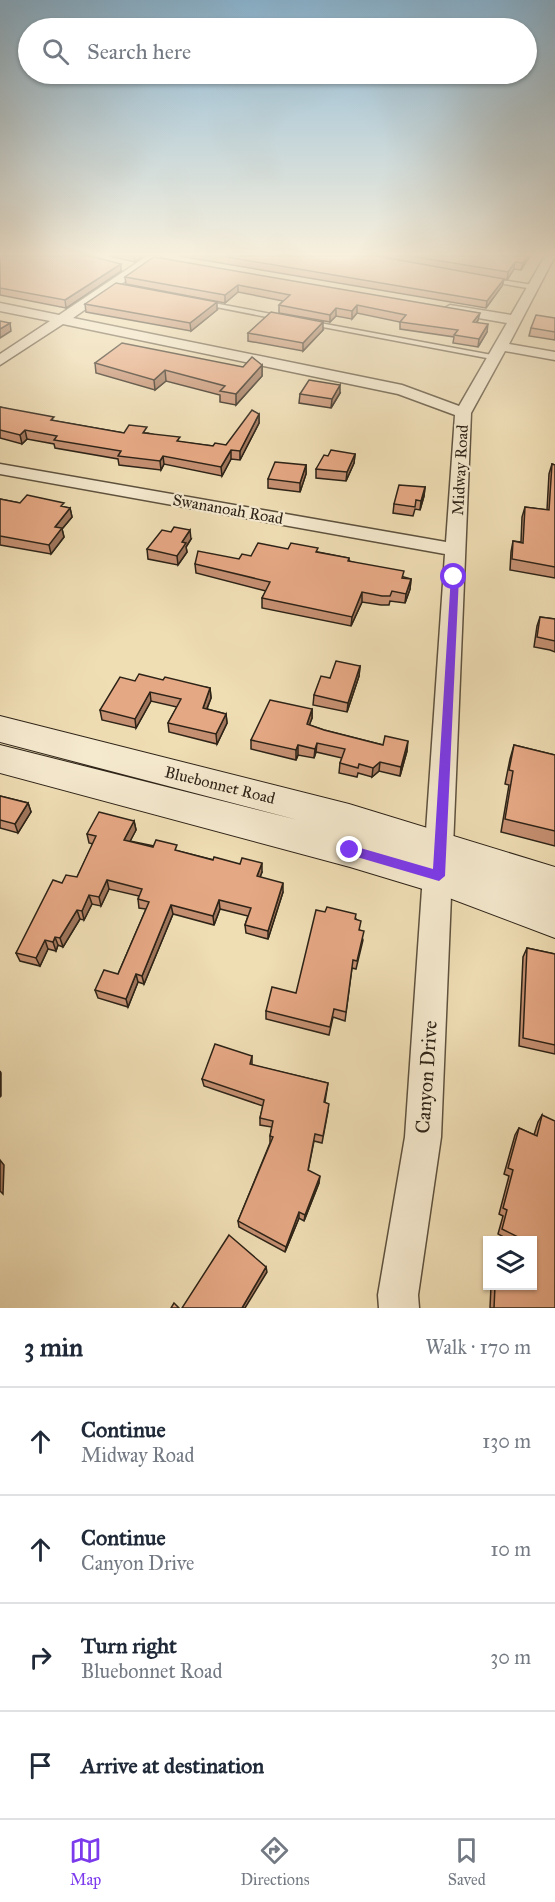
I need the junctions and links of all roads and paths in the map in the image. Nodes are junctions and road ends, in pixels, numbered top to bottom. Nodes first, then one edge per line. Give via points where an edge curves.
1 (52, 317) edge
2 (65, 317) edge
3 (280, 317) edge
4 (497, 317) edge
5 (516, 317) edge
6 (285, 318) edge
7 (62, 319) junction
8 (514, 320) junction
9 (297, 321) edge
10 (495, 352) junction
11 (555, 356) edge
12 (0, 361) edge
13 (463, 412) junction
14 (0, 469) edge
15 (455, 550) junction
16 (0, 729) edge
17 (0, 759) edge
18 (439, 860) junction
19 (555, 885) edge
20 (555, 919) edge
21 (397, 1304) edge

1 - 7 street, Midway Road
2 - 7 street
3 - 6 lane
4 - 8 street
5 - 8 street
7 - 12 street
7 - 13 street, Midway Road via 402,390
8 - 10 street
9 - 10 lane
10 - 11 street
10 - 13 street
13 - 15 street, Midway Road
14 - 15 street, Swananoah Road
15 - 18 street, Midway Road
16 - 18 main road, Bluebonnet Road via 345,817
17 - 18 main road, Bluebonnet Road
18 - 19 main road
18 - 20 main road
18 - 21 street, Canyon Drive via 423,1137

